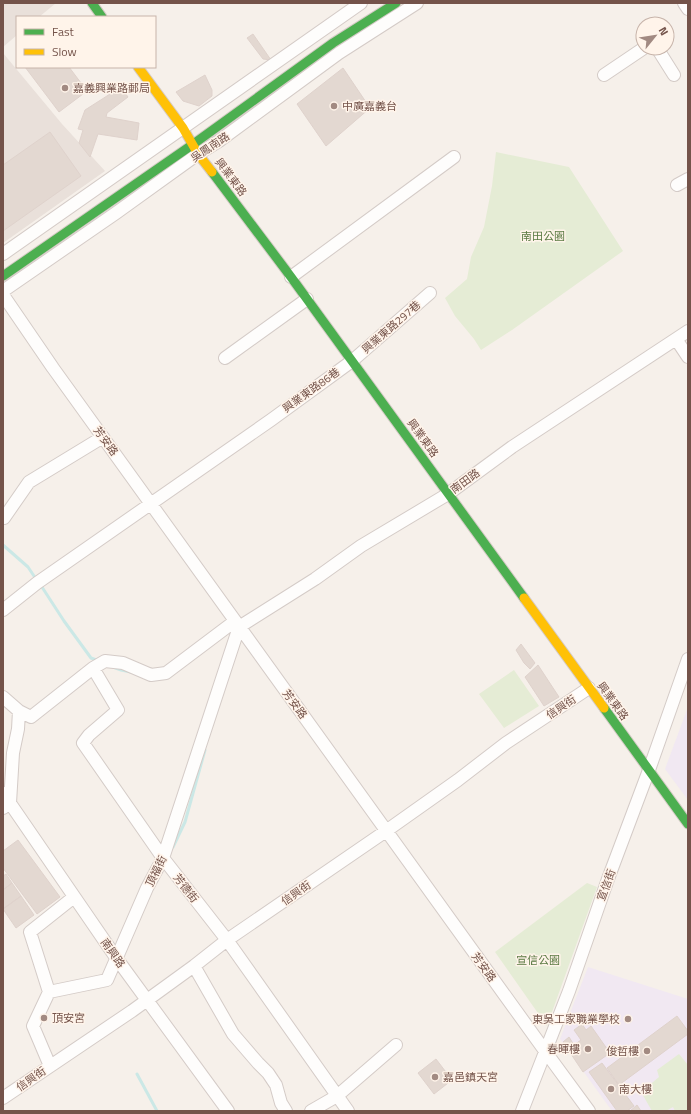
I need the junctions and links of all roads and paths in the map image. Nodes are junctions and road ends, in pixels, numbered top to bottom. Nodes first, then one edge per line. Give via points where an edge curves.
1 (92, 3) edge
2 (361, 3) edge
3 (380, 3) edge
4 (396, 3) edge
5 (417, 3) edge
6 (684, 3) edge
7 (688, 9) edge
8 (101, 16) edge
9 (635, 54) edge
10 (662, 56) edge
11 (139, 68) edge
12 (604, 75) dead end
13 (674, 75) dead end
14 (190, 141) junction
15 (454, 157) dead end
16 (688, 179) edge
17 (677, 185) dead end
18 (3, 254) edge
19 (3, 268) edge
20 (3, 276) edge
21 (291, 277) junction
22 (3, 291) edge
23 (430, 293) dead end
24 (3, 294) edge
25 (307, 299) junction
26 (688, 330) edge
27 (676, 339) junction
28 (688, 357) edge
29 (225, 358) dead end
30 (352, 361) junction
31 (103, 437) junction
32 (448, 494) junction
33 (151, 504) junction
34 (4, 518) dead end
35 (3, 610) edge
36 (237, 624) junction
37 (688, 659) edge
38 (93, 668) junction
39 (589, 688) junction
40 (3, 697) edge
41 (19, 711) junction
42 (648, 770) junction
43 (3, 793) edge
44 (7, 806) edge
45 (688, 824) edge
46 (386, 831) junction
47 (163, 858) junction
48 (74, 897) junction
49 (227, 940) junction
50 (117, 959) junction
51 (194, 966) junction
52 (49, 992) junction
53 (147, 1000) junction
54 (396, 1045) dead end
55 (545, 1051) junction
56 (50, 1066) junction
57 (337, 1096) junction
58 (3, 1098) edge
59 (228, 1111) edge
60 (286, 1111) edge
61 (311, 1111) edge
62 (348, 1111) edge
63 (522, 1111) edge
64 (589, 1111) edge

1 - 8 street
2 - 14 street, 吳鳳南路
3 - 14 street, 吳鳳南路
4 - 14 street, 吳鳳南路
5 - 14 street, 吳鳳南路 via 339,53 219,141
6 - 7 street
9 - 12 street
10 - 13 street
11 - 14 street, 興業東路
14 - 18 street, 吳鳳南路
14 - 19 street, 吳鳳南路
14 - 20 street, 吳鳳南路
14 - 21 street, 興業東路
14 - 22 street, 吳鳳南路 via 116,214
15 - 21 street
16 - 17 street
21 - 25 street, 興業東路
23 - 30 street, 興業東路297巷
24 - 31 street, 芳安路
25 - 29 street
25 - 30 street, 興業東路
26 - 27 street, 南田路
27 - 28 street
27 - 32 street, 南田路 via 512,447
30 - 32 street, 興業東路
30 - 33 street, 興業東路86巷
31 - 33 street, 芳安路
31 - 34 street via 29,482
32 - 36 street, 南田路 via 361,546 315,579
32 - 39 street, 興業東路
33 - 35 street, 興業東路86巷 via 37,583
33 - 36 street, 芳安路
36 - 38 street, 南田路 via 166,673 151,675 123,663 105,661
36 - 46 street, 芳安路
36 - 47 street, 頂福街
37 - 42 street, 宣信街
38 - 41 street, 南田路 via 31,717
38 - 47 street, 芳德街 via 118,710 83,743
39 - 42 street, 興業東路
39 - 46 street, 信興街 via 506,743
40 - 41 street
41 - 44 street
42 - 45 street, 興業東路
42 - 55 street, 宣信街
43 - 44 street, 南興路
44 - 48 street, 南興路
46 - 49 street, 信興街
46 - 55 street, 芳安路
47 - 49 street, 芳德街
47 - 50 street, 頂福街 via 147,888
48 - 50 street, 南興路
48 - 52 street via 30,932
49 - 51 street, 信興街
49 - 57 street, 芳德街
50 - 52 street, 頂福街 via 107,980
50 - 53 street, 南興路
51 - 53 street, 信興街
51 - 60 street via 233,1034 276,1085
52 - 56 street via 33,1026
53 - 56 street, 信興街
53 - 59 street, 南興路
54 - 57 street
55 - 63 street, 宣信街
55 - 64 street, 芳安路
56 - 58 street, 信興街
57 - 61 street
57 - 62 street, 芳德街

